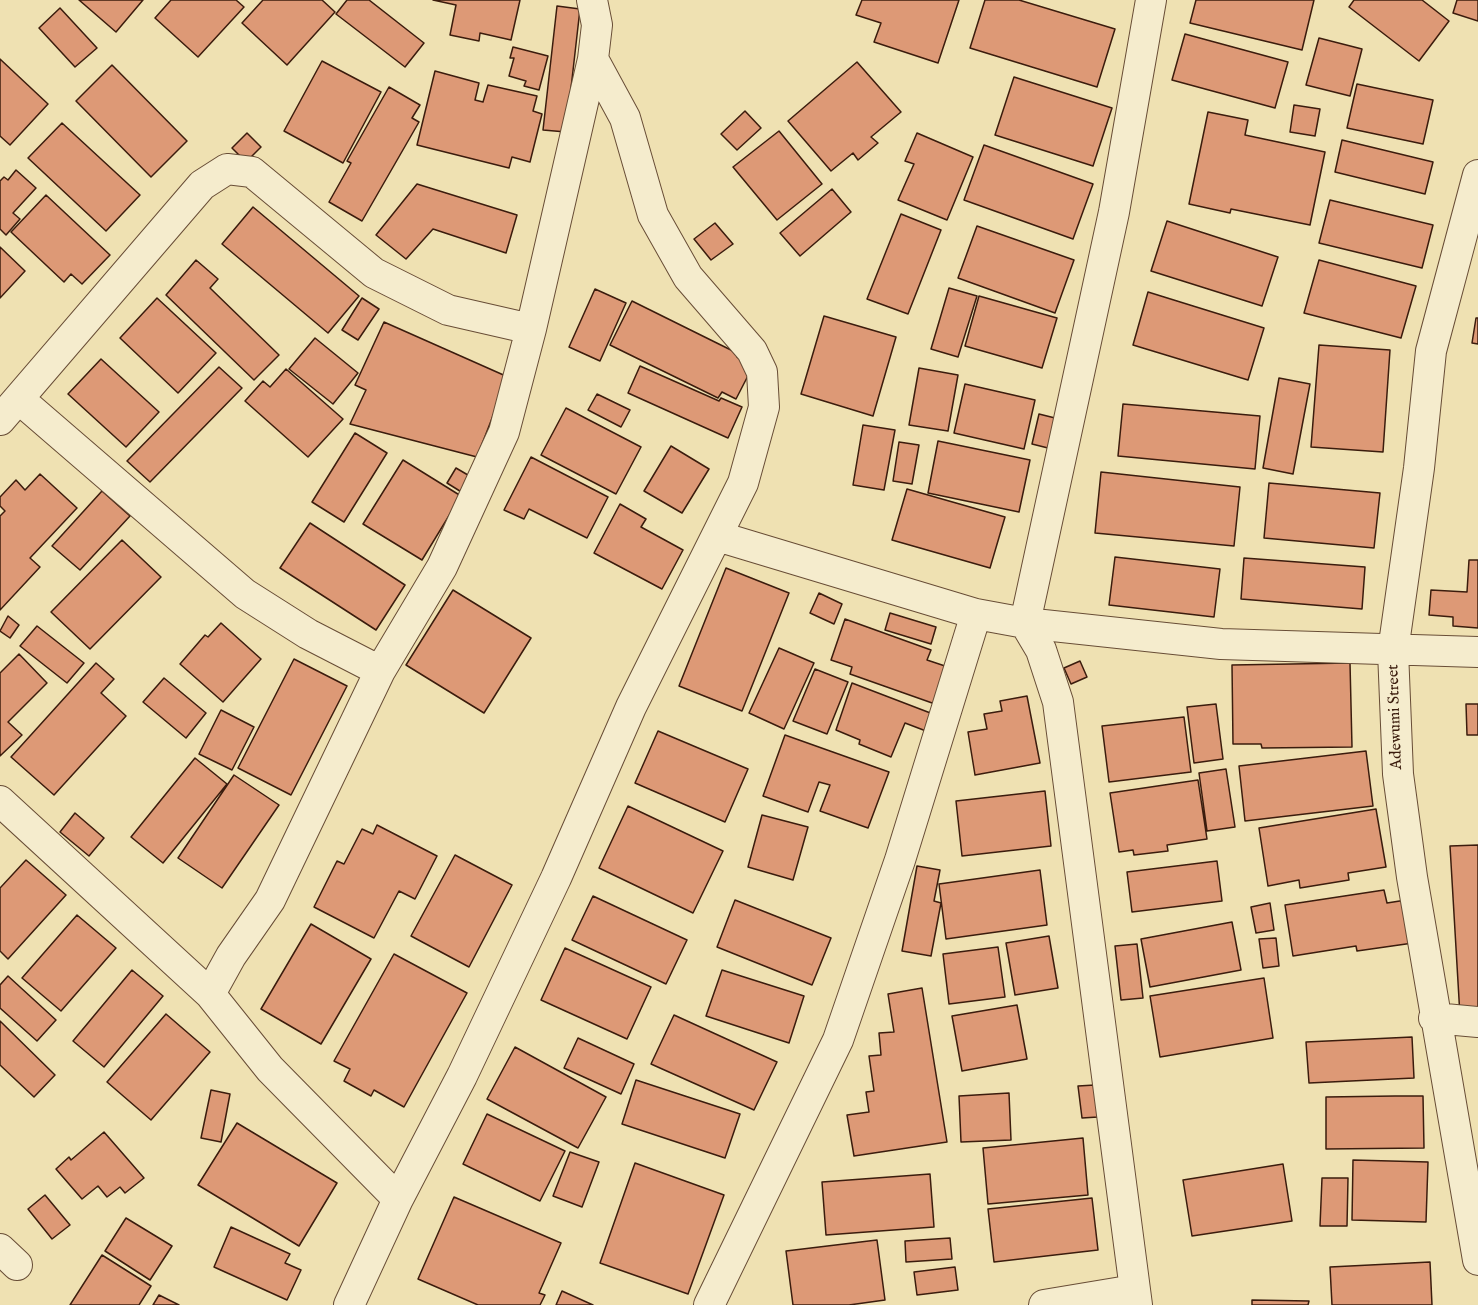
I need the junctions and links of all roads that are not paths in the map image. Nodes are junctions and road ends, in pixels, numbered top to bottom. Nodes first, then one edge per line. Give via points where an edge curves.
1 (592, 0) edge
2 (1151, 0) edge
3 (593, 58) junction
4 (1478, 175) edge
5 (531, 329) junction
6 (10, 410) edge
7 (717, 536) junction
8 (976, 614) junction
9 (1025, 623) junction
10 (1393, 651) junction
11 (1478, 652) edge
12 (380, 670) junction
13 (0, 801) edge
14 (210, 994) junction
15 (1434, 1018) junction
16 (1478, 1022) edge
17 (398, 1199) junction
18 (1478, 1260) edge
19 (1136, 1297) edge
20 (349, 1305) edge
21 (710, 1305) edge
22 (1044, 1305) edge

1 - 3 street via 597,25
2 - 9 street via 1114,212
3 - 5 street
3 - 7 street via 625,118 653,215 688,277 752,351 762,372 764,407 743,483
4 - 10 street, Adewumi Street via 1431,351
5 - 6 street via 448,310 374,273 252,172 227,169 202,185
5 - 12 street via 504,432 442,567
6 - 12 street via 245,594 308,634
7 - 8 street
7 - 17 street via 631,707 556,878 462,1076
8 - 9 street
8 - 21 street via 900,860 838,1040
9 - 10 street via 1221,644
9 - 19 street via 1041,650 1058,702
10 - 11 street
10 - 15 street, Adewumi Street via 1398,774
12 - 14 street via 270,900
13 - 14 street
14 - 17 street via 270,1070
15 - 16 street
15 - 18 street, Adewumi Street
17 - 20 street
19 - 22 street

